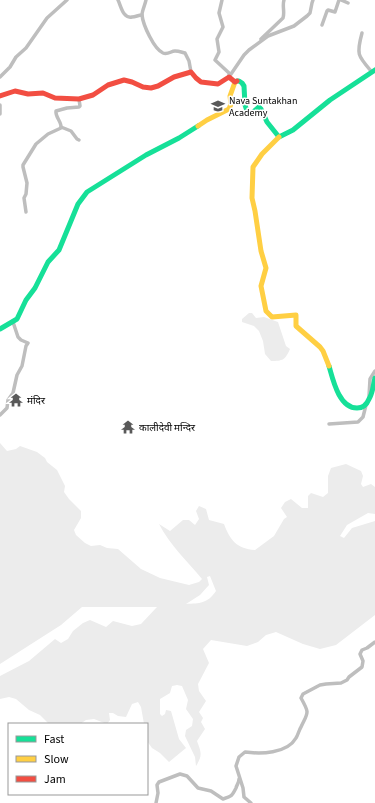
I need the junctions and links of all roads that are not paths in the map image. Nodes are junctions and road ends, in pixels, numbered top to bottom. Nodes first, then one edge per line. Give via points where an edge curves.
1 (67, 0) edge
2 (118, 0) edge
3 (146, 0) edge
4 (222, 0) edge
5 (284, 0) edge
6 (313, 0) edge
7 (340, 0) edge
8 (348, 3) dead end
9 (142, 15) junction
10 (322, 25) dead end
11 (362, 33) dead end
12 (255, 46) junction
13 (374, 71) edge
14 (191, 72) junction
15 (0, 77) edge
16 (229, 77) junction
17 (235, 82) junction
18 (0, 96) edge
19 (79, 99) junction
20 (0, 105) edge
21 (0, 114) edge
22 (61, 127) junction
23 (279, 137) junction
24 (79, 140) dead end
25 (26, 212) dead end
26 (13, 322) junction
27 (0, 329) edge
28 (375, 371) edge
29 (375, 378) edge
30 (367, 403) junction
31 (0, 415) edge
32 (329, 424) dead end
33 (375, 642) edge
34 (239, 776) junction
35 (156, 803) edge
36 (251, 803) edge

1 - 15 street via 47,18 26,48
2 - 9 street via 124,15 132,18
3 - 9 street
4 - 16 street via 220,12 223,27 217,39 219,52 215,60 229,73
5 - 12 street via 283,18
6 - 12 street via 307,16 294,26 268,36
7 - 8 street
7 - 10 street via 335,12 327,11
9 - 14 street via 146,30 156,46 165,53 184,53 189,60
11 - 13 street via 359,55
12 - 16 street via 244,55
13 - 23 street via 330,100 293,130
14 - 16 street via 201,82 218,84
14 - 19 street via 151,88 124,80
16 - 17 street
17 - 23 street via 244,86 248,114 259,107 262,109 267,122
17 - 26 street via 229,109 146,155 87,192 78,204 59,250 48,262
18 - 19 street via 15,92 43,93 55,98
19 - 22 street via 78,108 56,111
20 - 21 street
22 - 24 street via 69,130
22 - 25 street via 36,144 23,165 27,183 24,198
23 - 30 street via 253,167 252,198 266,268 262,286 266,311 272,317 296,315 296,326 324,352 343,401 355,408
26 - 27 street
26 - 31 street via 18,337 28,343 13,393 8,400 7,408
28 - 30 street via 370,379
29 - 30 street
30 - 32 street via 363,417 358,422
33 - 34 street via 362,650 362,667 347,680 320,685 303,694 301,698 307,715 292,743 286,748 271,752 245,752 239,757 236,766
34 - 35 street via 234,794 223,799 211,790 198,788 187,776 180,774 159,782
34 - 36 street via 244,797

